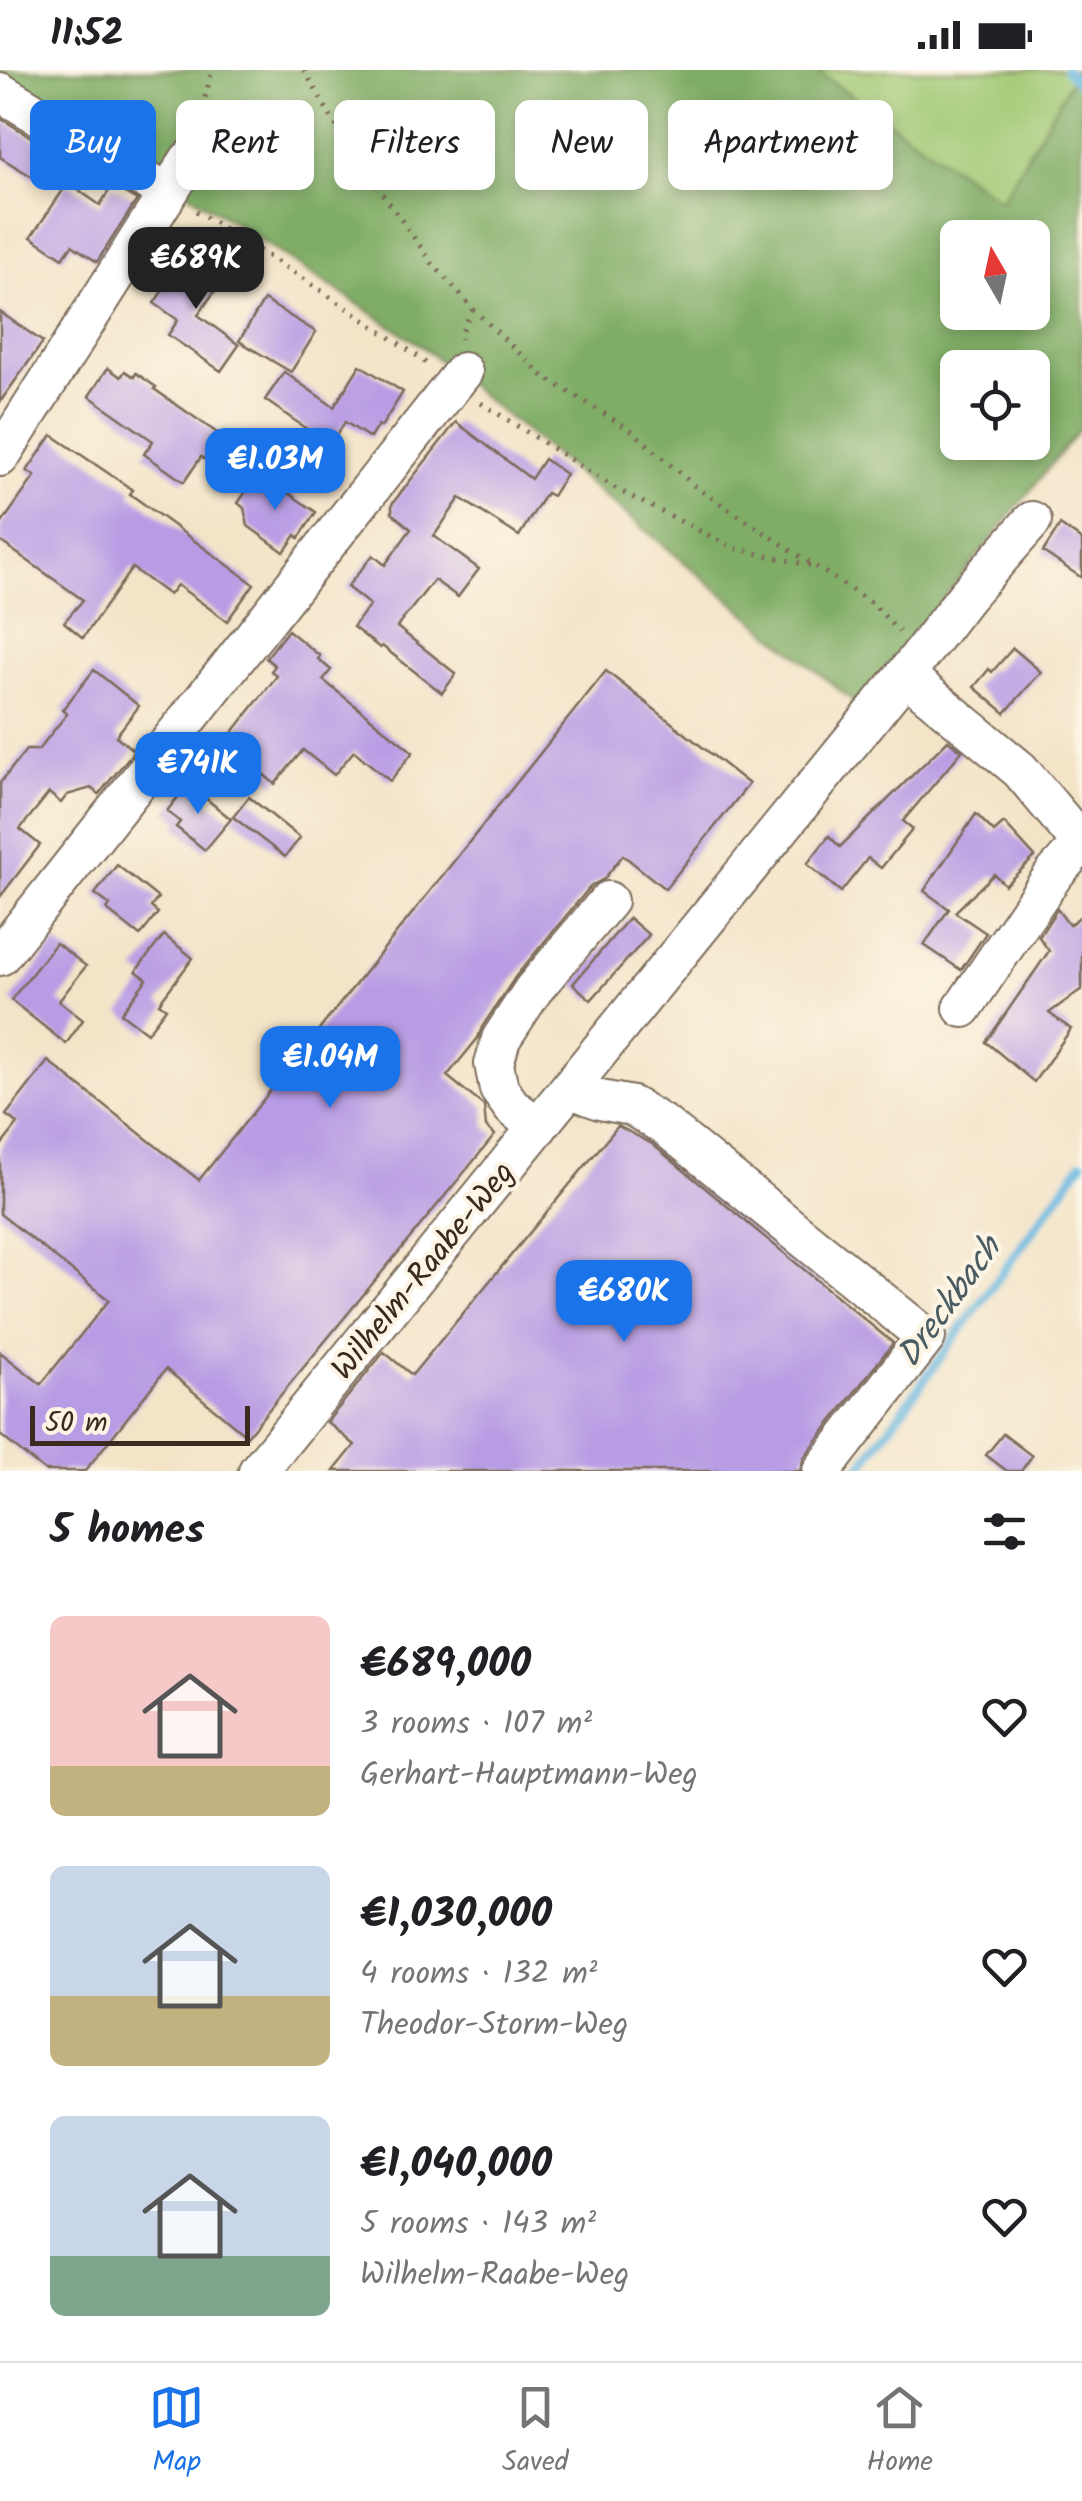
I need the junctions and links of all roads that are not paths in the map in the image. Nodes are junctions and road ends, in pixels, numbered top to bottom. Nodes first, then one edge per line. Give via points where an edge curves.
1 (0, 92) edge
2 (176, 181) edge
3 (168, 193) junction
4 (463, 372) road end
5 (0, 458) edge
6 (1032, 521) dead end
7 (912, 665) junction
8 (1082, 844) edge
9 (608, 900) dead end
10 (0, 956) edge
11 (962, 1008) dead end
12 (578, 1078) junction
13 (538, 1127) junction
14 (258, 1471) edge
15 (822, 1471) edge

1 - 3 street
2 - 3 street
3 - 5 street
4 - 10 street
6 - 7 street, Wilhelm-Raabe-Weg
7 - 8 street via 1020,770
7 - 12 street, Wilhelm-Raabe-Weg
8 - 11 street
9 - 13 street via 501,1039 494,1064 500,1089
12 - 13 street, Wilhelm-Raabe-Weg
12 - 15 street via 600,1100 632,1106 666,1126 926,1337
13 - 14 street, Wilhelm-Raabe-Weg

